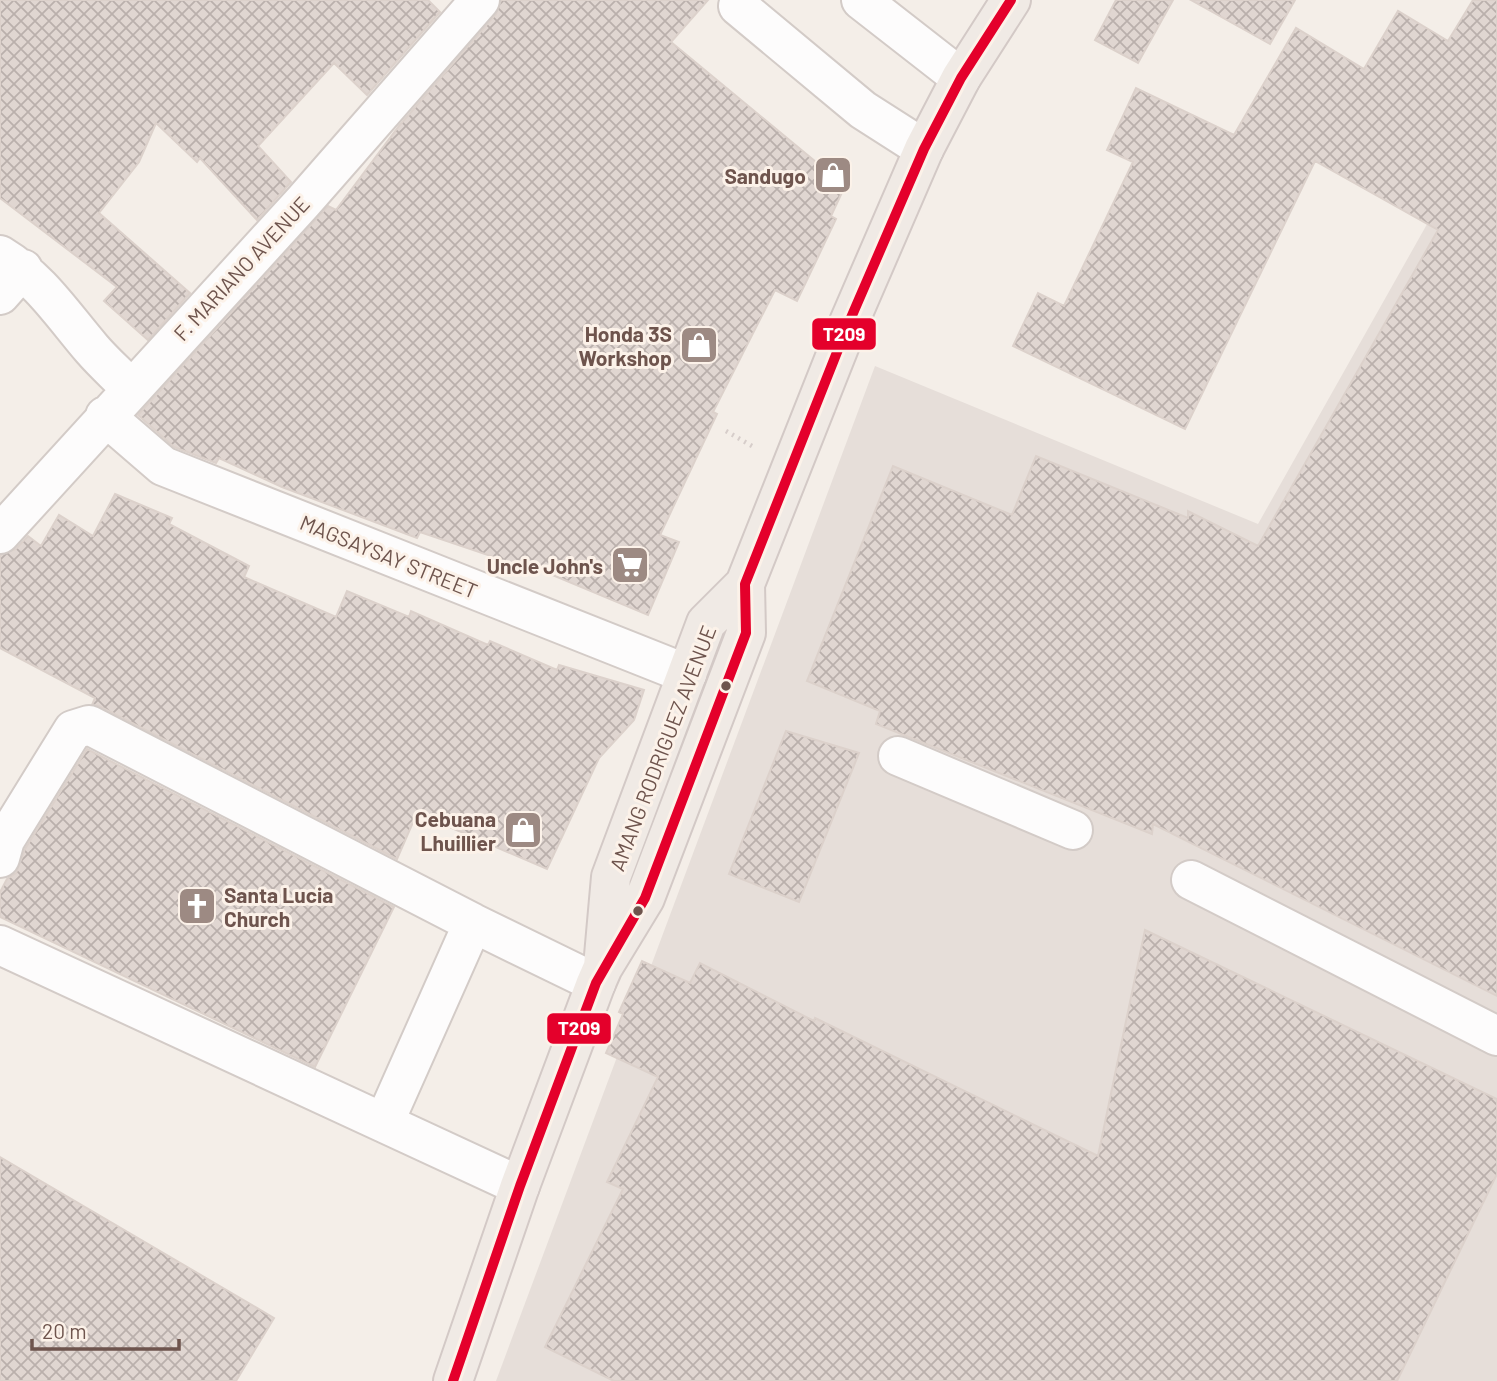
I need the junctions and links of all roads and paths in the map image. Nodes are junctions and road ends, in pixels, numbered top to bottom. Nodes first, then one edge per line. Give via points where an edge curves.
1 (480, 0) edge
2 (861, 0) edge
3 (1011, 0) edge
4 (738, 6) dead end
5 (961, 78) junction
6 (925, 149) junction
7 (8, 273) edge
8 (130, 388) junction
9 (106, 416) junction
10 (0, 534) edge
11 (745, 584) junction
12 (687, 674) junction
13 (898, 756) dead end
14 (1073, 830) dead end
15 (2, 845) edge
16 (1191, 880) dead end
17 (473, 923) junction
18 (0, 945) edge
19 (599, 975) junction
20 (1497, 1036) edge
21 (384, 1123) junction
22 (520, 1186) junction
23 (453, 1381) edge

1 - 8 street, F. MARIANO AVENUE via 303,202
2 - 5 street
3 - 5 main road, AMANG RODRIGUEZ AVENUE
4 - 6 street via 863,110
5 - 6 main road, AMANG RODRIGUEZ AVENUE
6 - 11 main road, AMANG RODRIGUEZ AVENUE via 847,327
7 - 8 street
8 - 9 street, F. MARIANO AVENUE
9 - 10 street, F. MARIANO AVENUE
9 - 12 street, MAGSAYSAY STREET via 163,466
11 - 12 main road, AMANG RODRIGUEZ AVENUE via 706,623
11 - 19 main road, AMANG RODRIGUEZ AVENUE via 746,633 645,898
12 - 19 main road, AMANG RODRIGUEZ AVENUE via 611,877
13 - 14 street
15 - 17 street via 73,730 89,725
16 - 20 street
17 - 19 street
17 - 21 street
18 - 21 street
19 - 22 main road, AMANG RODRIGUEZ AVENUE
21 - 22 street
22 - 23 main road, AMANG RODRIGUEZ AVENUE

